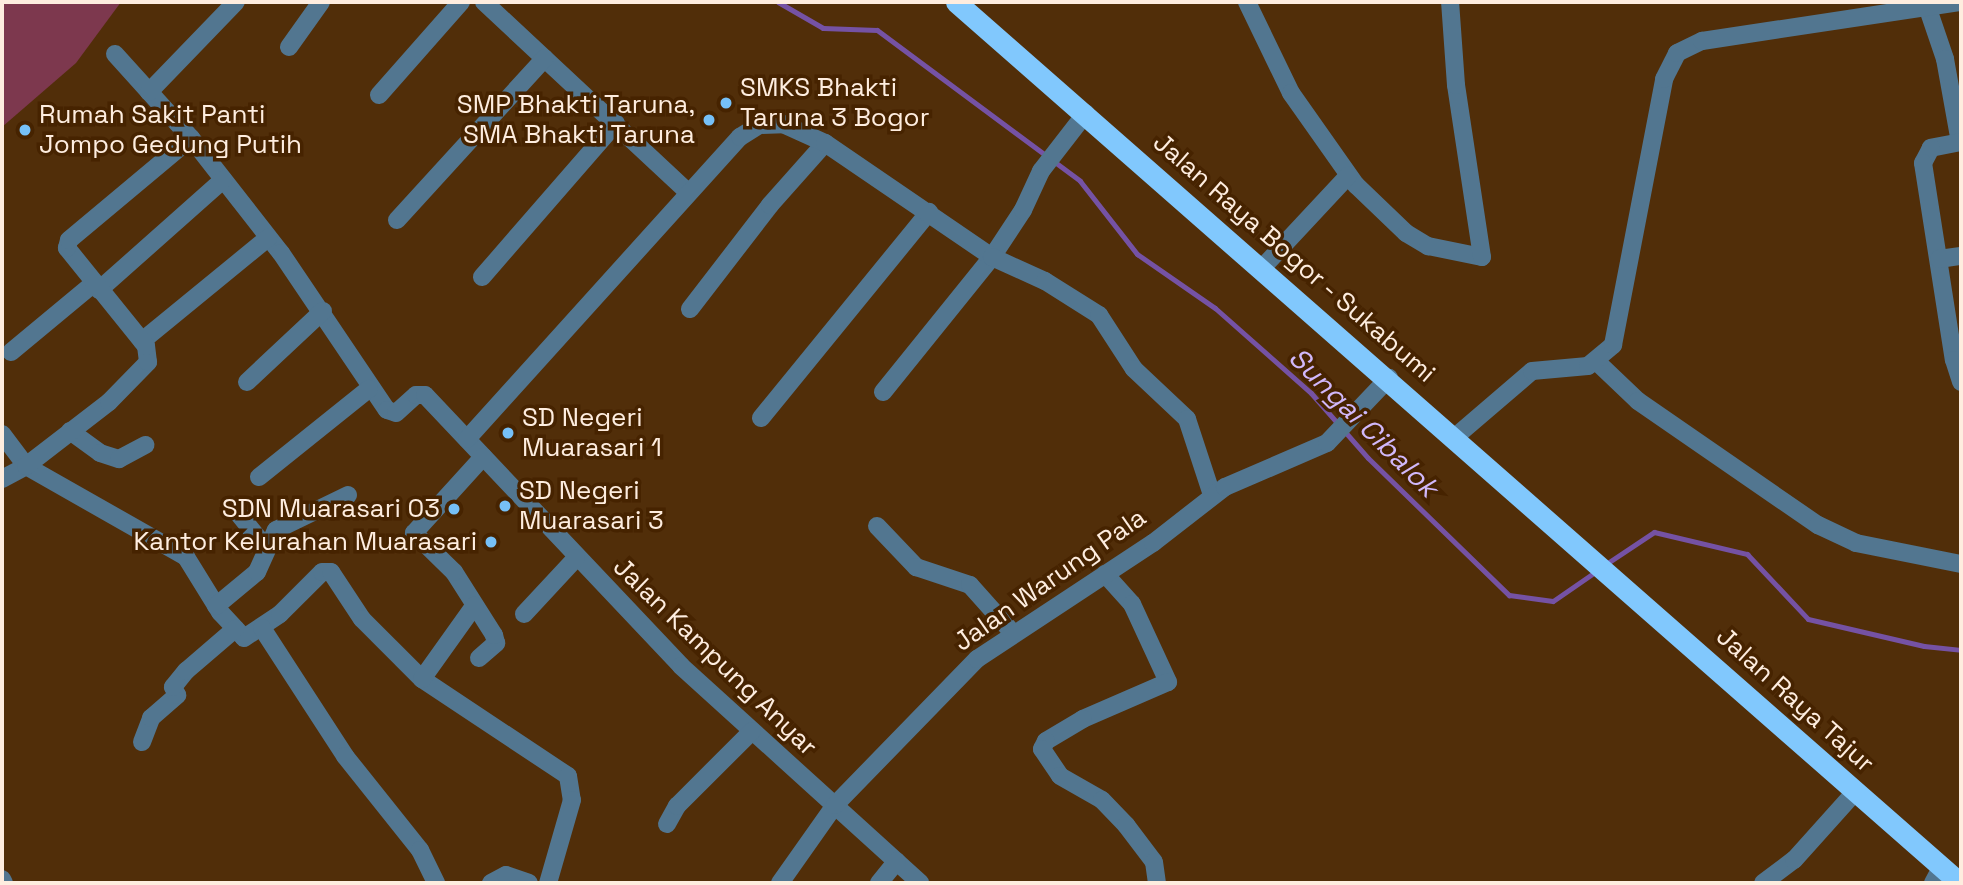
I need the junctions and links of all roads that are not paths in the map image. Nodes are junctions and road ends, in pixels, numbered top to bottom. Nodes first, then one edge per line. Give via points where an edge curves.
1 (236, 2) edge
2 (321, 2) edge
3 (461, 2) edge
4 (484, 2) edge
5 (1247, 2) edge
6 (1450, 2) edge
7 (1961, 2) edge
8 (964, 4) edge
9 (1927, 6) junction
10 (289, 47) dead end
11 (115, 54) dead end
12 (545, 58) junction
13 (149, 92) junction
14 (379, 95) dead end
15 (1086, 113) junction
16 (616, 123) junction
17 (191, 138) junction
18 (1960, 142) edge
19 (825, 143) junction
20 (1348, 176) junction
21 (223, 180) junction
22 (688, 192) junction
23 (929, 212) junction
24 (397, 220) dead end
25 (268, 239) junction
26 (1961, 256) edge
27 (992, 257) junction
28 (1939, 259) junction
29 (1263, 267) junction
30 (482, 277) dead end
31 (97, 286) junction
32 (690, 309) dead end
33 (323, 311) junction
34 (142, 341) junction
35 (11, 352) dead end
36 (1596, 361) junction
37 (1389, 378) junction
38 (247, 382) dead end
39 (1961, 382) edge
40 (369, 389) junction
41 (883, 393) dead end
42 (761, 418) dead end
43 (70, 431) junction
44 (2, 434) edge
45 (1455, 437) junction
46 (467, 439) junction
47 (145, 445) dead end
48 (482, 457) junction
49 (26, 466) junction
50 (259, 477) dead end
51 (2, 479) edge
52 (348, 495) dead end
53 (1212, 495) junction
54 (238, 513) dead end
55 (877, 526) dead end
56 (267, 548) junction
57 (576, 558) junction
58 (1592, 559) joint
59 (1961, 564) edge
60 (1105, 573) junction
61 (216, 606) junction
62 (474, 606) junction
63 (524, 614) dead end
64 (262, 628) junction
65 (234, 629) junction
66 (1012, 632) junction
67 (479, 658) dead end
68 (422, 679) junction
69 (751, 731) junction
70 (142, 742) dead end
71 (1855, 792) junction
72 (835, 805) junction
73 (667, 824) dead end
74 (897, 862) junction
75 (1937, 875) edge
76 (436, 883) edge
77 (491, 883) edge
78 (529, 883) edge
79 (548, 883) edge
80 (780, 883) edge
81 (879, 883) edge
82 (920, 883) edge
83 (1157, 883) edge
84 (1763, 883) edge
85 (1960, 883) edge

1 - 13 street
2 - 10 street
3 - 14 street
4 - 12 street
5 - 20 street via 1291,93
6 - 20 street via 1452,53 1482,257 1442,251 1406,233
7 - 9 street
8 - 15 highway, Jalan Raya Bogor - Sukabumi
9 - 18 street via 1945,59
9 - 36 street via 1714,39 1677,53 1664,79 1619,328 1613,345
11 - 13 street, Jalan Kampung Anyar
12 - 16 street
12 - 24 street
13 - 17 street, Jalan Kampung Anyar
15 - 27 street via 1041,171 1023,210
15 - 29 highway, Jalan Raya Bogor - Sukabumi
16 - 22 street
16 - 30 street
17 - 21 street, Jalan Kampung Anyar
17 - 31 street via 69,240 70,256
18 - 28 street via 1931,148 1923,163
19 - 22 street via 783,124 759,125 740,137
19 - 23 street
19 - 32 street via 769,205
20 - 29 street
21 - 25 street, Jalan Kampung Anyar
21 - 31 street
22 - 46 street
23 - 27 street
23 - 42 street
25 - 33 street, Jalan Kampung Anyar
25 - 34 street
26 - 28 street
27 - 41 street
27 - 53 street via 1045,281 1099,315 1134,369 1187,419
28 - 39 street
29 - 37 highway, Jalan Raya Bogor - Sukabumi
31 - 34 street
31 - 35 street
33 - 38 street
33 - 40 street, Jalan Kampung Anyar
34 - 43 street via 149,357 143,368
36 - 45 street via 1580,368 1532,371
36 - 59 street via 1638,401 1818,525 1856,543
37 - 45 highway, Jalan Raya Bogor - Sukabumi
37 - 53 street, Jalan Warung Pala via 1336,435 1303,456 1238,480
40 - 46 street, Jalan Kampung Anyar via 393,413 416,395 425,395
40 - 50 street
43 - 47 street via 100,453 119,459
43 - 49 street
44 - 49 street
45 - 58 highway, Jalan Raya Bogor - Sukabumi
46 - 48 street, Jalan Kampung Anyar
48 - 57 street, Jalan Kampung Anyar
48 - 62 street via 414,533 454,572
49 - 51 street
49 - 61 street via 186,557
52 - 56 street via 286,523 276,530
53 - 60 street, Jalan Warung Pala via 1153,543
54 - 56 street
55 - 66 street via 916,567 966,582
56 - 61 street via 248,582
57 - 63 street
57 - 69 street, Jalan Kampung Anyar
58 - 71 highway, Jalan Raya Tajur
60 - 66 street, Jalan Warung Pala
60 - 83 street via 1132,604 1168,682 1083,719 1042,748 1060,776 1102,800 1126,825 1154,862
61 - 65 street
62 - 67 street via 496,639
62 - 68 street
64 - 65 street via 246,638
64 - 68 street via 318,576 331,572 362,619
64 - 76 street via 330,736 420,850
65 - 70 street via 186,671 174,686 177,695 151,718
66 - 72 street, Jalan Warung Pala via 965,669
68 - 79 street via 568,776 572,800
69 - 72 street, Jalan Kampung Anyar
69 - 73 street via 679,805
71 - 75 highway, Jalan Raya Tajur
71 - 84 street via 1794,860
72 - 74 street, Jalan Kampung Anyar
72 - 80 street, Jalan Warung Pala
74 - 81 street
74 - 82 street, Jalan Kampung Anyar
75 - 85 highway, Jalan Raya Tajur
77 - 78 street via 506,875

